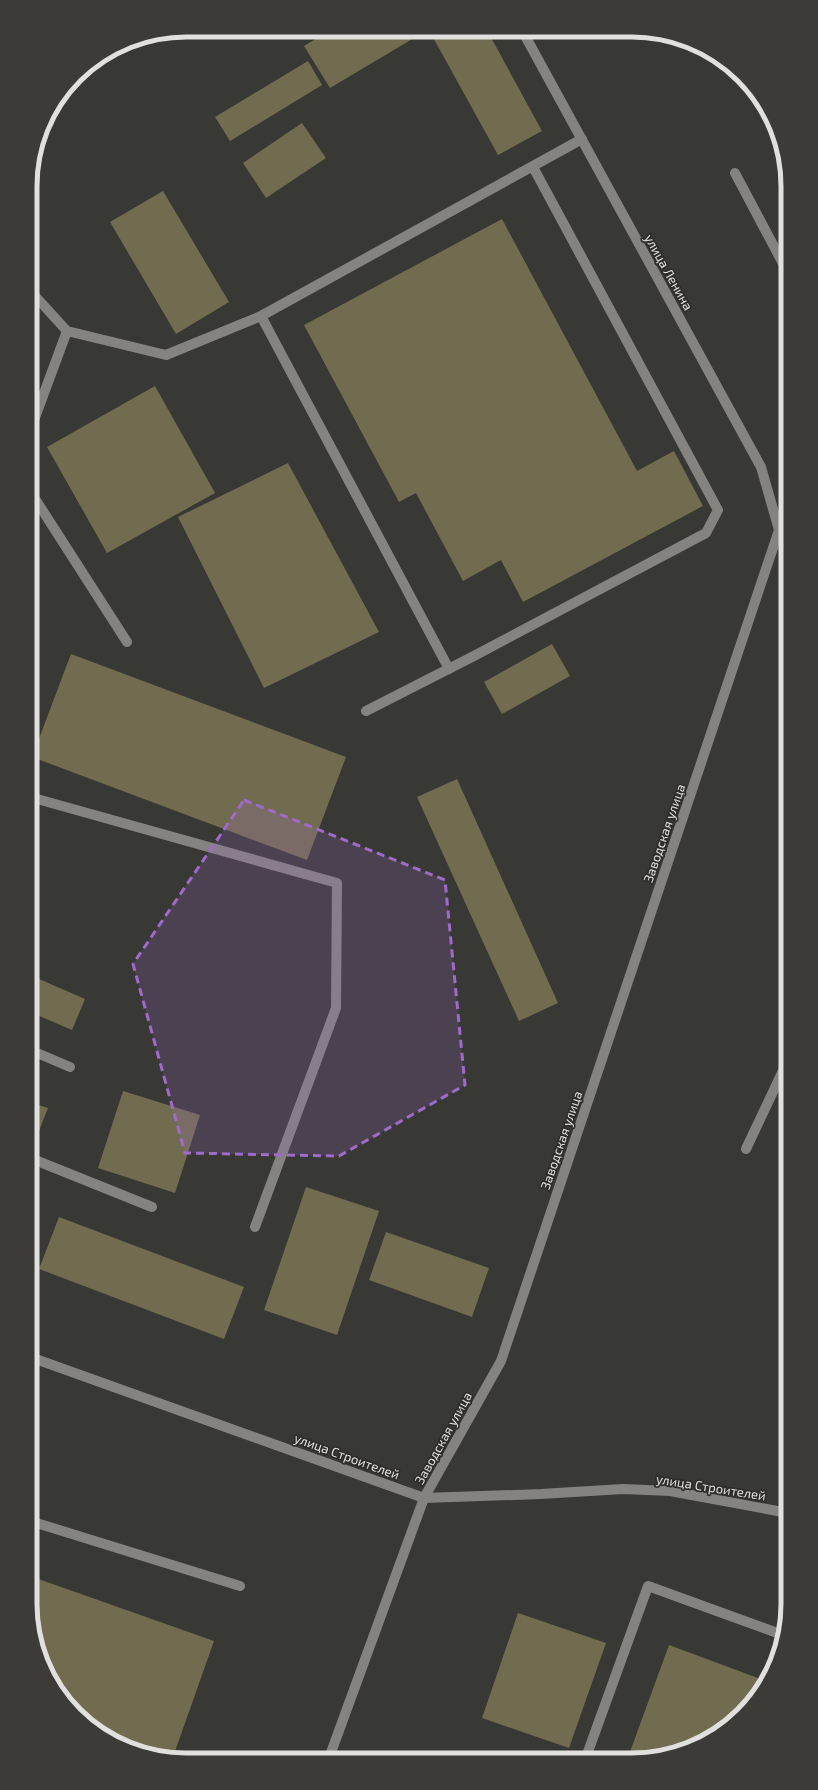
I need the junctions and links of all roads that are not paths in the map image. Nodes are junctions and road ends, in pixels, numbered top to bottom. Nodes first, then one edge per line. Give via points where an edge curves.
1 (526, 37) edge
2 (582, 139) junction
3 (532, 167) junction
4 (735, 173) dead end
5 (781, 260) edge
6 (37, 298) edge
7 (261, 316) junction
8 (67, 331) junction
9 (37, 412) edge
10 (37, 502) edge
11 (781, 527) edge
12 (779, 530) junction
13 (127, 642) dead end
14 (449, 669) junction
15 (366, 711) dead end
16 (37, 799) edge
17 (37, 1053) edge
18 (70, 1068) dead end
19 (781, 1075) edge
20 (746, 1149) dead end
21 (37, 1161) edge
22 (152, 1207) dead end
23 (255, 1227) dead end
24 (37, 1360) edge
25 (424, 1498) junction
26 (781, 1512) edge
27 (37, 1523) edge
28 (240, 1586) dead end
29 (778, 1633) edge
30 (331, 1753) edge
31 (588, 1753) edge

1 - 2 street, улица Ленина
2 - 3 street
2 - 12 street, улица Ленина via 760,467
3 - 7 street
3 - 14 street via 718,510 706,532
4 - 5 street
6 - 8 street
7 - 8 street via 166,355
7 - 14 street
8 - 9 street
10 - 13 street
11 - 12 street, Заводская улица
12 - 25 street, Заводская улица via 501,1361
14 - 15 street
16 - 23 street via 337,883 336,1008
17 - 18 street
19 - 20 street
21 - 22 street
24 - 25 street, улица Строителей
25 - 26 street, улица Строителей via 623,1488 670,1491
25 - 30 street, Заводская улица
27 - 28 street
29 - 31 street via 648,1586

